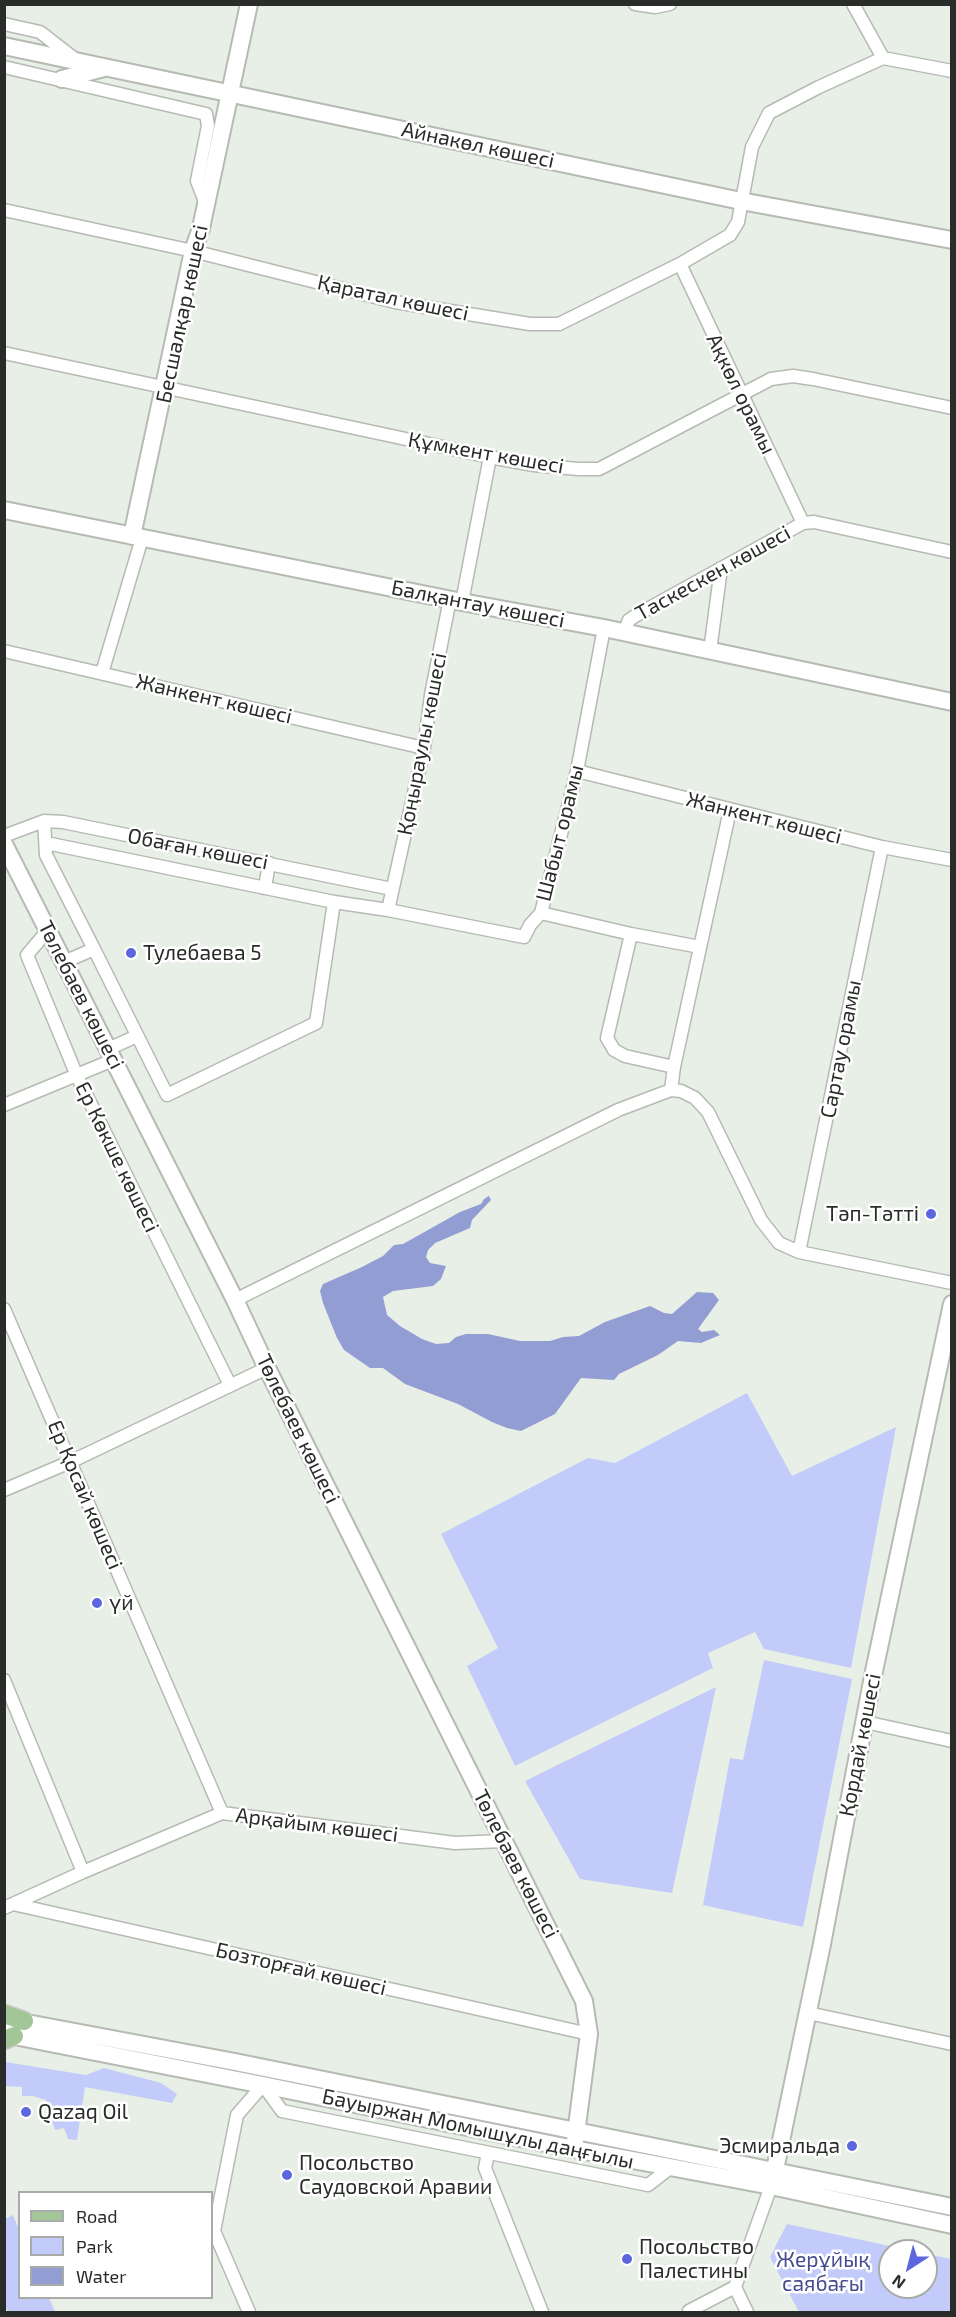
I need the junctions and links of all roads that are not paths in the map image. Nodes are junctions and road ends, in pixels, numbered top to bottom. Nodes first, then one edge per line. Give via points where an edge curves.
1 (249, 4) edge
2 (635, 4) edge
3 (670, 4) edge
4 (853, 4) edge
5 (4, 24) edge
6 (4, 46) edge
7 (883, 58) junction
8 (77, 61) junction
9 (108, 67) junction
10 (4, 68) edge
11 (951, 71) edge
12 (62, 79) junction
13 (230, 93) junction
14 (741, 201) junction
15 (206, 204) junction
16 (4, 210) edge
17 (951, 240) edge
18 (193, 251) junction
19 (680, 264) junction
20 (4, 353) edge
21 (166, 387) junction
22 (741, 394) junction
23 (951, 408) edge
24 (490, 457) junction
25 (4, 510) edge
26 (803, 523) junction
27 (137, 537) junction
28 (951, 552) edge
29 (721, 568) junction
30 (456, 600) junction
31 (604, 628) junction
32 (624, 633) junction
33 (4, 651) edge
34 (710, 651) junction
35 (102, 674) junction
36 (951, 702) edge
37 (424, 748) junction
38 (576, 771) junction
39 (730, 810) junction
40 (44, 821) junction
41 (4, 836) edge
42 (46, 843) junction
43 (4, 844) edge
44 (882, 847) junction
45 (951, 860) edge
46 (268, 864) junction
47 (265, 888) junction
48 (392, 889) junction
49 (334, 902) junction
50 (388, 910) junction
51 (541, 913) junction
52 (48, 930) junction
53 (631, 934) junction
54 (700, 947) junction
55 (94, 949) junction
56 (64, 962) junction
57 (137, 1036) junction
58 (111, 1055) junction
59 (674, 1067) junction
60 (77, 1076) junction
61 (671, 1090) junction
62 (4, 1105) edge
63 (799, 1252) junction
64 (951, 1283) edge
65 (235, 1300) junction
66 (951, 1304) edge
67 (4, 1310) edge
68 (267, 1368) junction
69 (230, 1385) junction
70 (70, 1462) junction
71 (4, 1490) edge
72 (4, 1680) edge
73 (865, 1722) junction
74 (951, 1741) edge
75 (222, 1813) junction
76 (504, 1841) junction
77 (83, 1872) junction
78 (9, 1906) edge
79 (807, 2013) junction
80 (4, 2014) edge
81 (4, 2019) edge
82 (12, 2033) edge
83 (589, 2034) junction
84 (951, 2043) edge
85 (263, 2085) junction
86 (577, 2130) junction
87 (574, 2149) junction
88 (488, 2153) junction
89 (670, 2168) junction
90 (773, 2178) junction
91 (951, 2207) edge
92 (951, 2224) edge
93 (215, 2242) edge
94 (735, 2287) junction
95 (689, 2311) dead end
96 (249, 2313) edge
97 (542, 2313) edge
98 (747, 2313) edge

1 - 13 street, Бесшалқар көшесі
2 - 3 street
4 - 7 street
5 - 8 street via 40,32
6 - 8 street, Айнакөл көшесі
7 - 11 street
7 - 14 street, Қаратал көшесі via 769,114 752,147
8 - 9 street, Айнакөл көшесі
9 - 12 street
9 - 13 street, Айнакөл көшесі
10 - 12 street
12 - 15 street via 206,114 208,126 197,181
13 - 14 street, Айнакөл көшесі
13 - 15 street, Бесшалқар көшесі
14 - 17 street, Айнакөл көшесі
14 - 19 street, Қаратал көшесі via 738,222 730,235
15 - 18 street, Бесшалқар көшесі
16 - 18 street, Қаратал көшесі
18 - 19 street, Қаратал көшесі via 395,302 530,324 559,324
18 - 21 street, Бесшалқар көшесі
19 - 22 street, Ақкөл орамы
20 - 21 street, Құмкент көшесі
21 - 24 street, Құмкент көшесі
21 - 27 street, Бесшалқар көшесі
22 - 23 street, Құмкент көшесі via 771,379 793,376
22 - 24 street, Құмкент көшесі via 599,469 534,465
22 - 26 street, Ақкөл орамы
24 - 30 street, Қоңыраулы көшесі
25 - 27 street, Балқантау көшесі
26 - 28 street, Таскескен көшесі via 814,522
26 - 29 street, Таскескен көшесі
27 - 30 street, Балқантау көшесі
27 - 35 street
29 - 32 street, Таскескен көшесі via 628,620
29 - 34 street
30 - 31 street, Балқантау көшесі
30 - 37 street, Қоңыраулы көшесі via 430,695
31 - 32 street, Балқантау көшесі
31 - 38 street, Шабыт орамы
32 - 34 street, Балқантау көшесі
33 - 35 street, Жанкент көшесі
34 - 36 street, Балқантау көшесі
35 - 37 street, Жанкент көшесі
37 - 48 street, Қоңыраулы көшесі
38 - 39 street, Жанкент көшесі
38 - 51 street, Шабыт орамы
39 - 44 street, Жанкент көшесі
39 - 54 street
40 - 41 street, Обаған көшесі
40 - 42 street
40 - 46 street, Обаған көшесі
42 - 47 street
42 - 55 street via 46,855
43 - 52 street, Төлебаев көшесі
44 - 45 street, Жанкент көшесі
44 - 63 street, Сартау орамы
46 - 47 street
46 - 48 street, Обаған көшесі
47 - 49 street
48 - 50 street, Қоңыраулы көшесі
49 - 50 street
49 - 57 street via 316,1023 167,1095
50 - 51 street via 524,937
51 - 53 street, Шабыт орамы
52 - 56 street, Төлебаев көшесі
52 - 60 street, Ер Көкше көшесі via 27,955
53 - 54 street, Шабыт орамы
53 - 59 street via 607,1038 614,1050 625,1056
54 - 59 street
55 - 56 street
55 - 57 street
56 - 58 street, Төлебаев көшесі
57 - 58 street
58 - 60 street
58 - 65 street, Төлебаев көшесі
59 - 61 street
60 - 62 street
60 - 69 street, Ер Көкше көшесі
61 - 63 street via 695,1098 708,1112 761,1220 779,1243
61 - 65 street via 618,1110
63 - 64 street
65 - 68 street, Төлебаев көшесі
66 - 73 street, Қордай көшесі
67 - 70 street, Ер Қосай көшесі
68 - 69 street
68 - 76 street, Төлебаев көшесі
69 - 70 street
70 - 71 street
70 - 75 street, Ер Қосай көшесі
72 - 77 street
73 - 74 street
73 - 79 street, Қордай көшесі
75 - 76 street, Арқайым көшесі via 455,1843
75 - 77 street, Арқайым көшесі
76 - 83 street, Төлебаев көшесі via 571,1971 584,2001
77 - 78 street, Арқайым көшесі
78 - 83 street, Бозторғай көшесі
79 - 84 street
79 - 90 street, Қордай көшесі
80 - 82 main road
81 - 82 street, Бауыржан Момышұлы даңғылы
82 - 85 street, Бауыржан Момышұлы даңғылы
82 - 86 street, Бауыржан Момышұлы даңғылы
83 - 86 street, Төлебаев көшесі
85 - 87 street, Бауыржан Момышұлы даңғылы
85 - 88 street via 282,2111
85 - 93 street via 237,2115
86 - 87 street, Төлебаев көшесі
86 - 90 street, Бауыржан Момышұлы даңғылы
87 - 89 street, Бауыржан Момышұлы даңғылы
88 - 89 street via 648,2185
88 - 97 street via 485,2168
89 - 90 street, Бауыржан Момышұлы даңғылы
90 - 91 street, Бауыржан Момышұлы даңғылы
90 - 92 street, Бауыржан Момышұлы даңғылы
90 - 94 street
93 - 96 street
94 - 95 street
94 - 98 street

